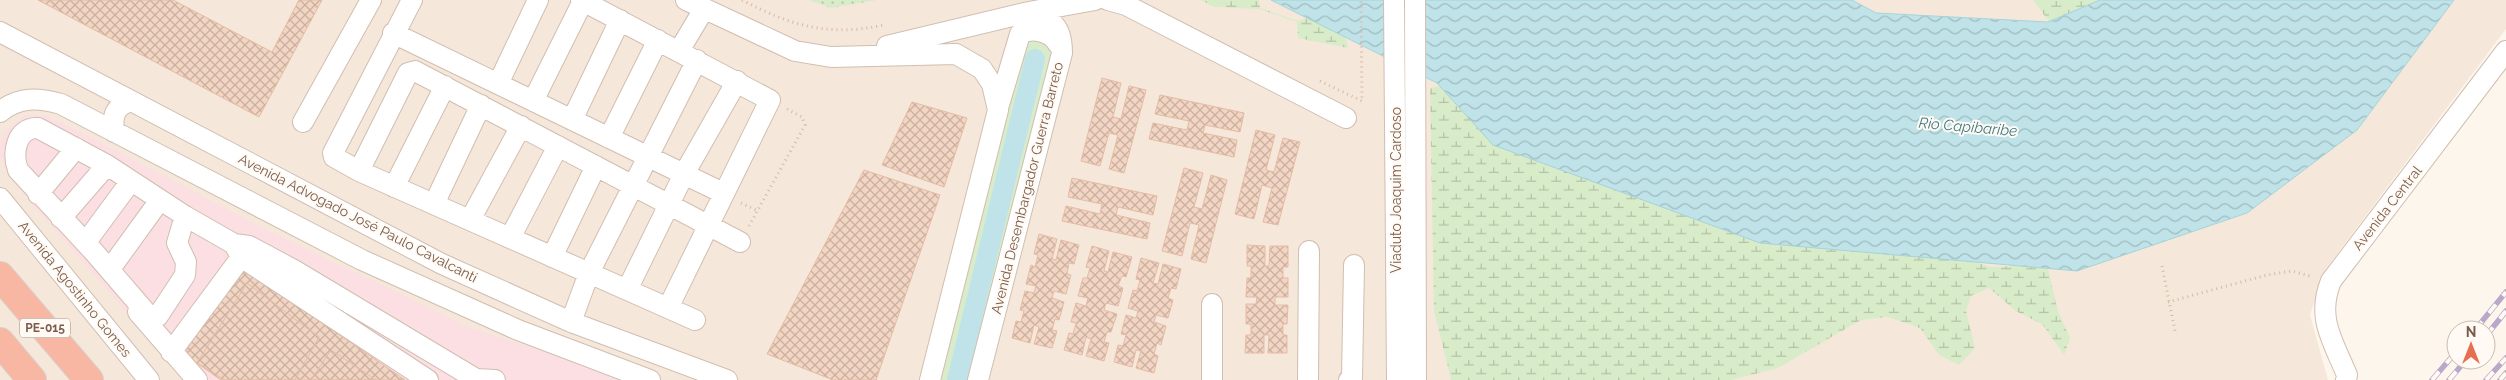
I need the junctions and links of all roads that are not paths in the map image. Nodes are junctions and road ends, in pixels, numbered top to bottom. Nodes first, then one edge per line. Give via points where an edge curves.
1 (371, 0) edge
2 (412, 0) edge
3 (538, 0) edge
4 (582, 0) edge
5 (686, 0) edge
6 (1095, 0) edge
7 (1108, 0) edge
8 (1394, 0) edge
9 (1415, 0) edge
10 (704, 9) junction
11 (1029, 12) junction
12 (620, 20) junction
13 (0, 32) edge
14 (394, 33) junction
15 (658, 40) junction
16 (679, 51) junction
17 (2506, 51) edge
18 (1062, 53) junction
19 (848, 56) junction
20 (696, 60) junction
21 (737, 81) junction
22 (498, 84) junction
23 (445, 86) junction
24 (131, 101) junction
25 (532, 101) junction
26 (481, 106) junction
27 (998, 110) junction
28 (0, 112) edge
29 (1346, 118) dead end
30 (572, 120) junction
31 (303, 122) dead end
32 (521, 126) junction
33 (114, 132) junction
34 (609, 138) junction
35 (558, 146) junction
36 (76, 148) junction
37 (648, 157) junction
38 (106, 166) junction
39 (596, 166) junction
40 (359, 171) junction
41 (684, 174) junction
42 (132, 181) junction
43 (633, 185) junction
44 (394, 187) junction
45 (723, 193) junction
46 (38, 194) junction
47 (0, 198) edge
48 (160, 200) junction
49 (434, 204) junction
50 (669, 204) junction
51 (185, 216) junction
52 (61, 218) junction
53 (470, 220) junction
54 (708, 224) junction
55 (510, 238) junction
56 (86, 242) junction
57 (740, 242) road end
58 (241, 249) junction
59 (1309, 251) dead end
60 (552, 257) junction
61 (1354, 265) dead end
62 (112, 272) junction
63 (590, 274) junction
64 (0, 276) edge
65 (289, 278) junction
66 (627, 290) junction
67 (1212, 304) dead end
68 (668, 308) junction
69 (695, 320) dead end
70 (380, 321) junction
71 (572, 322) junction
72 (366, 340) junction
73 (0, 342) edge
74 (171, 352) junction
75 (443, 360) junction
76 (32, 380) edge
77 (89, 380) edge
78 (149, 380) edge
79 (197, 380) edge
80 (430, 380) edge
81 (482, 380) edge
82 (650, 380) edge
83 (726, 380) edge
84 (930, 380) edge
85 (978, 380) edge
86 (1212, 380) edge
87 (1308, 380) edge
88 (1350, 380) edge
89 (1397, 380) edge
90 (1416, 380) edge
91 (2346, 380) edge

1 - 31 street
2 - 14 street
3 - 22 street
4 - 12 street
4 - 25 street
5 - 10 street
6 - 11 street
7 - 29 street via 1126,5
8 - 89 street, Viaduto Joaquim Cardoso
9 - 90 street, Viaduto Joaquim Cardoso
10 - 16 street
10 - 19 street via 794,50 812,55
11 - 18 street, Avenida Desembargador Guerra Barreto via 1052,22 1062,39
11 - 19 street
12 - 15 street
12 - 30 street
13 - 24 street, Avenida Advogado José Paulo Cavalcanti
14 - 22 street
14 - 40 street via 333,153 338,161
15 - 16 street
15 - 34 street
16 - 20 street
17 - 91 street, Avenida Central via 2331,281 2326,294 2325,323 2347,375
18 - 27 street via 1056,40 1043,32 1020,34
18 - 85 street, Avenida Desembargador Guerra Barreto
19 - 27 street via 956,54 982,69 992,84
20 - 21 street
20 - 37 street
21 - 41 street
21 - 45 street via 770,100
22 - 25 street
23 - 26 street
23 - 40 street via 415,71 408,73
23 - 44 street
24 - 33 street via 115,111
24 - 71 street, Avenida Advogado José Paulo Cavalcanti via 442,264
25 - 30 street
26 - 32 street
26 - 49 street
27 - 84 street
28 - 33 street via 23,100 42,98 62,104
30 - 34 street
32 - 35 street
32 - 53 street
33 - 82 street via 362,260 518,330
34 - 37 street
35 - 39 street
35 - 55 street
36 - 38 street
36 - 46 street
36 - 46 street via 38,128 24,131 17,140 15,160 18,170
37 - 41 street
37 - 43 street
38 - 42 street
38 - 52 street
39 - 43 street
39 - 60 street
40 - 44 street
41 - 45 street
41 - 50 street
42 - 48 street
42 - 56 street
43 - 50 street
43 - 63 street
44 - 49 street
45 - 54 street
46 - 52 street
47 - 78 street, Avenida Agostinho Gomes
48 - 51 street
48 - 62 street
49 - 53 street
50 - 54 street
50 - 66 street
51 - 58 street
51 - 62 street via 177,244 186,262 185,275 158,316 150,317
52 - 56 street
53 - 55 street
54 - 57 street
54 - 68 street
55 - 60 street
56 - 62 street
58 - 65 street
58 - 74 street
59 - 87 street
60 - 63 street
61 - 88 street
62 - 74 street via 123,293
63 - 66 street
63 - 71 street
64 - 77 highway, PE-015
65 - 70 street
65 - 72 street
66 - 68 street
67 - 86 street
68 - 69 street
70 - 72 street
70 - 75 street
71 - 83 street, Avenida Advogado José Paulo Cavalcanti
72 - 80 street
73 - 76 highway, PE-015
74 - 79 street
75 - 80 street
75 - 81 street

